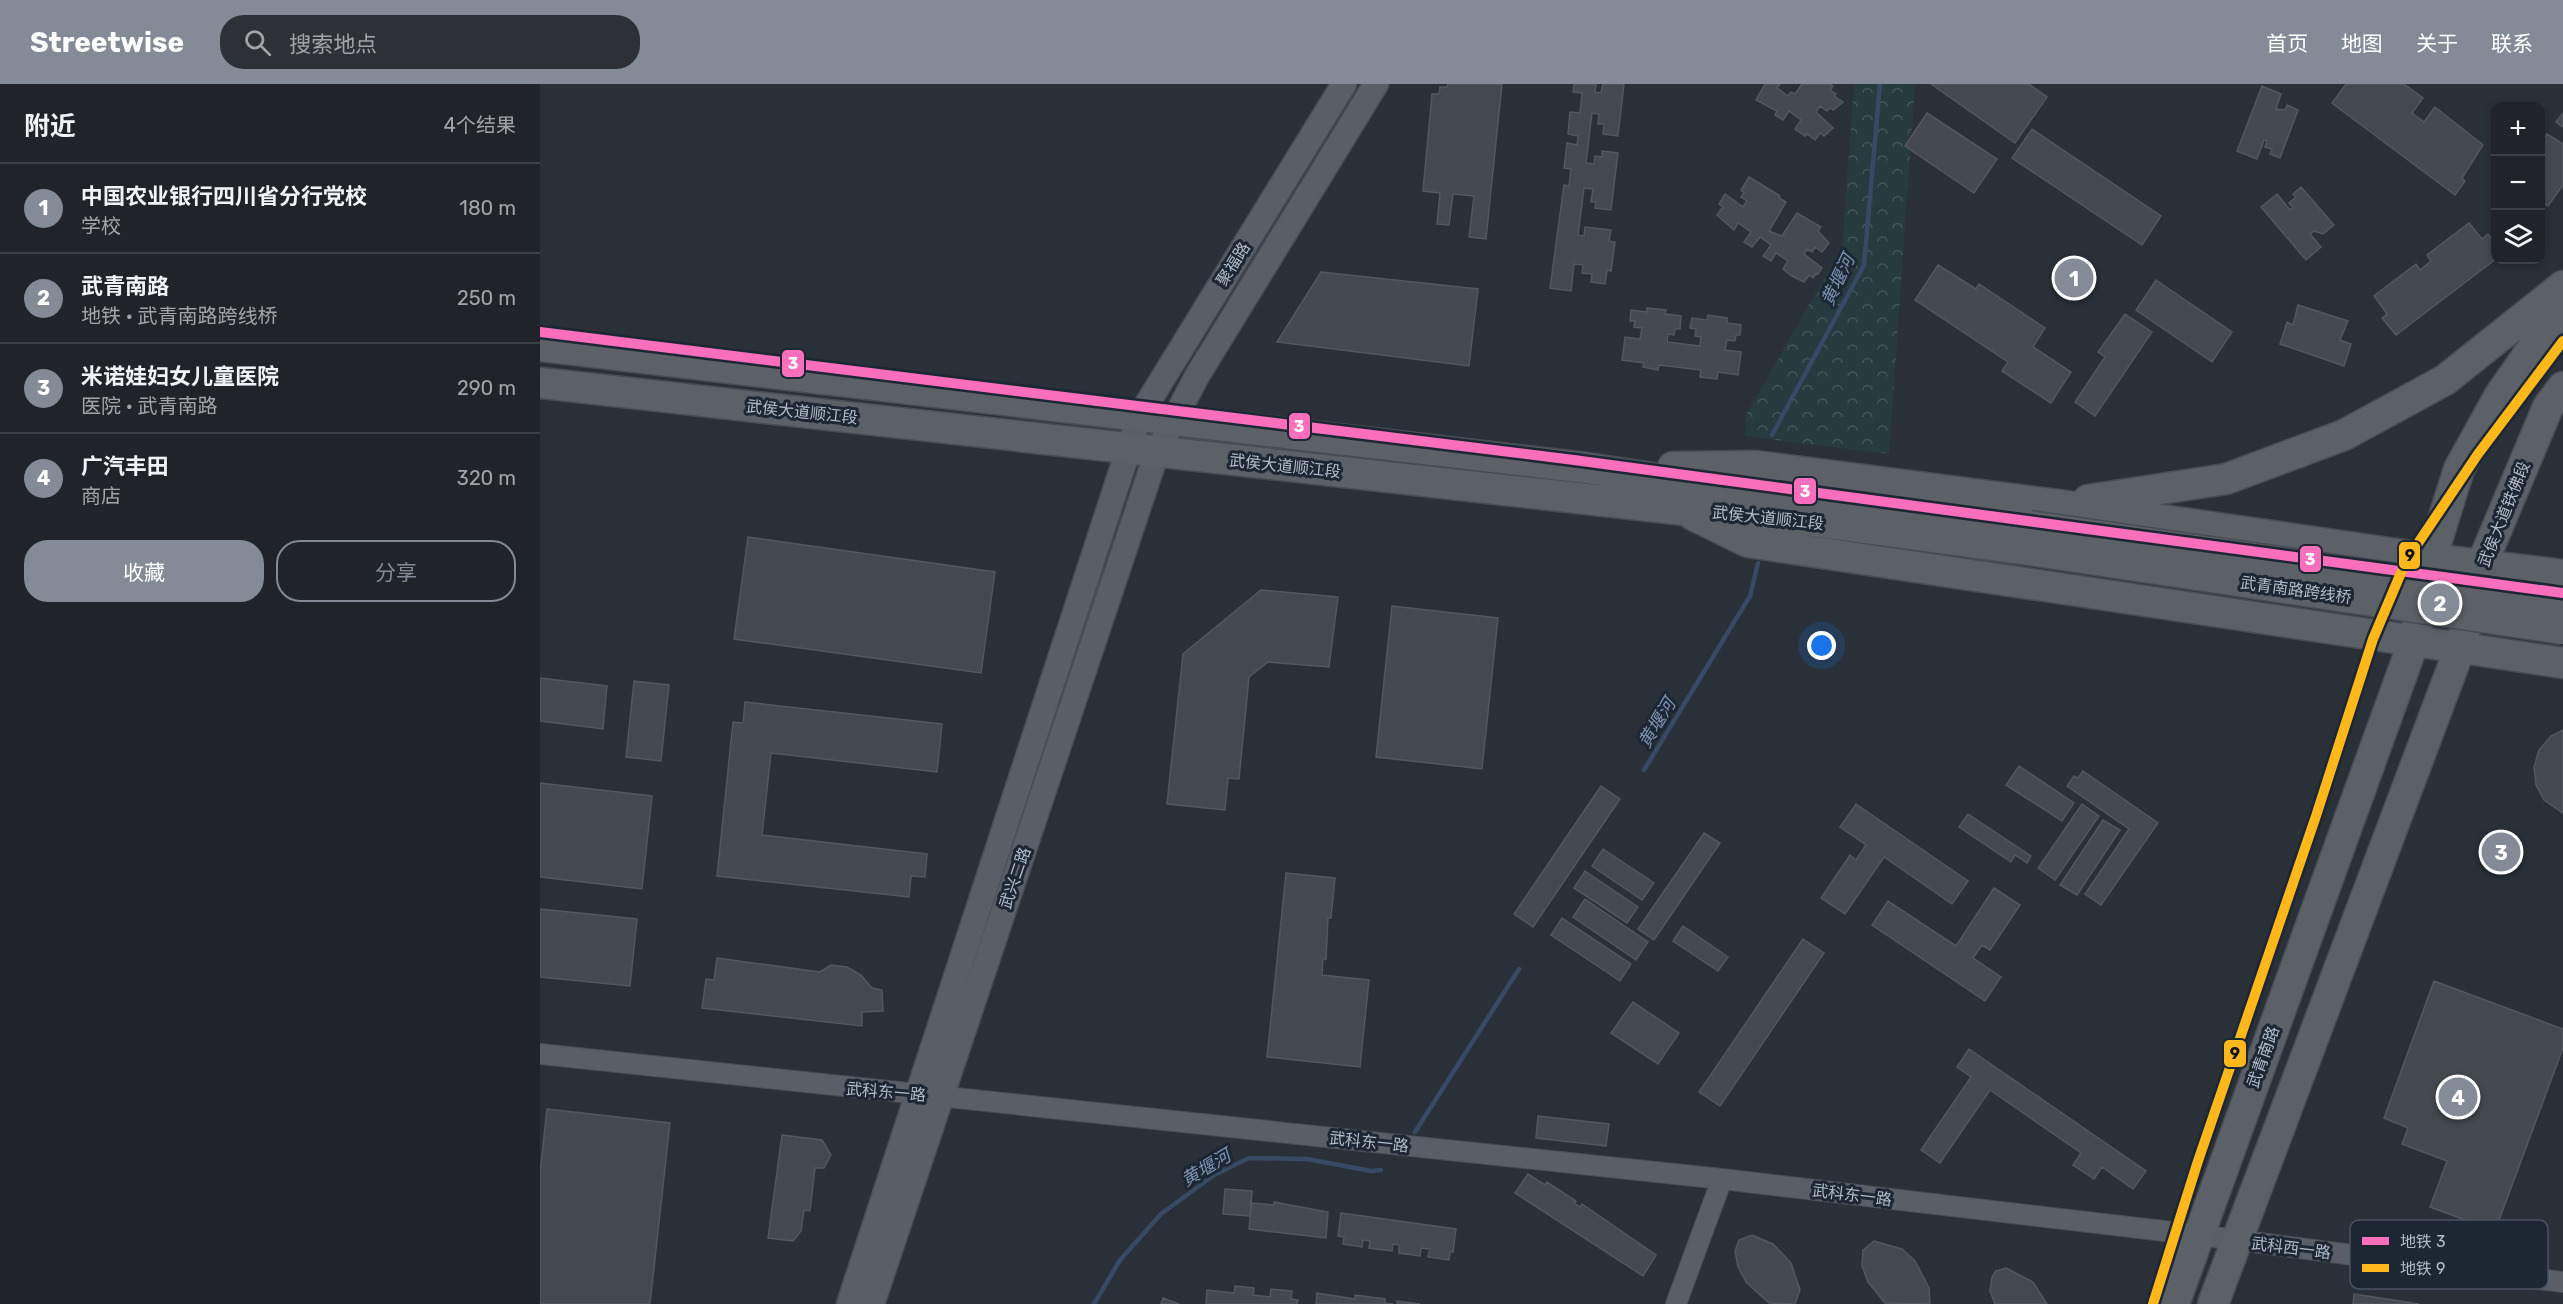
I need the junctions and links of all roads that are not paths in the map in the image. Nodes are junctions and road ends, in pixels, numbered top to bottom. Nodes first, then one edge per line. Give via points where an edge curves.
1 (1344, 84) edge
2 (1376, 84) edge
3 (2563, 286) edge
4 (2563, 305) edge
5 (540, 346) edge
6 (540, 383) edge
7 (2563, 387) edge
8 (950, 395) junction
9 (1139, 417) junction
10 (1172, 422) junction
11 (950, 428) junction
12 (1127, 447) junction
13 (1157, 452) junction
14 (1586, 468) junction
15 (2059, 505) junction
16 (1685, 510) junction
17 (2030, 538) junction
18 (2431, 559) junction
19 (2482, 564) junction
20 (2563, 575) edge
21 (2563, 603) edge
22 (2563, 629) edge
23 (2414, 641) junction
24 (2460, 648) junction
25 (2563, 663) edge
26 (540, 1054) edge
27 (930, 1096) junction
28 (1722, 1179) junction
29 (2198, 1235) junction
30 (2235, 1241) junction
31 (2350, 1255) edge
32 (2548, 1280) edge
33 (2563, 1282) edge
34 (849, 1304) edge
35 (872, 1304) edge
36 (1676, 1304) edge
37 (2174, 1304) edge
38 (2213, 1304) edge

1 - 9 street, 聚福路
2 - 10 street, 武兴二路
3 - 15 main road via 2445,380 2344,435 2226,479
4 - 18 main road via 2500,395 2459,469
5 - 8 main road, 武侯大道顺江段
6 - 11 main road, 武侯大道顺江段
7 - 19 main road, 武侯大道铁佛段 via 2548,407
8 - 9 main road, 武侯大道顺江段
8 - 11 main road
9 - 10 main road, 武侯大道顺江段
9 - 12 street, 聚福路
10 - 13 street, 武兴二路
10 - 14 main road, 武侯大道顺江段
11 - 12 main road, 武侯大道顺江段
12 - 13 main road, 武侯大道顺江段
12 - 27 street, 聚福路
13 - 16 main road, 武侯大道顺江段
13 - 27 street, 武兴二路
14 - 15 main road via 1756,466
14 - 17 main road, 武侯大道顺江段
15 - 18 main road
16 - 17 main road, 武侯大道顺江段
16 - 23 main road via 1748,542
17 - 21 main road, 武青南路跨线桥, bridge
17 - 22 main road, 武青南路跨线桥, bridge
18 - 19 main road
18 - 23 main road
19 - 20 main road
19 - 24 main road, 武侯大道铁佛段
23 - 24 main road
23 - 29 main road, 武青南路
24 - 25 main road
24 - 30 main road
26 - 27 street, 武科东一路
27 - 28 street, 武科东一路
27 - 34 street
27 - 35 street, 武兴二路
28 - 29 street, 武科东一路
28 - 36 street
29 - 30 street, 武科西一路
29 - 37 main road, 武青南路
30 - 31 street, 武科西一路
30 - 38 main road
32 - 33 street, 武科西一路

